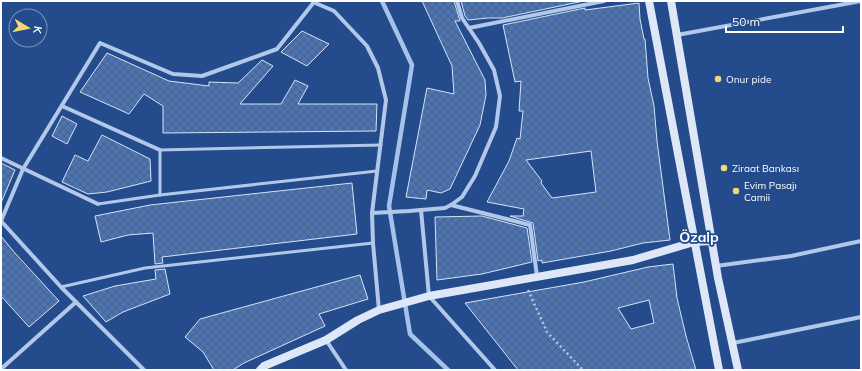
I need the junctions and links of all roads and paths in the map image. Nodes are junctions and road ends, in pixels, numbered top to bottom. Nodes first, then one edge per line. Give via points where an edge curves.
1 (457, 1) edge
2 (604, 1) edge
3 (649, 1) edge
4 (671, 1) edge
5 (861, 1) edge
6 (313, 2) edge
7 (593, 2) edge
8 (469, 28) junction
9 (677, 35) junction
10 (62, 106) junction
11 (381, 145) junction
12 (160, 150) junction
13 (1, 158) edge
14 (22, 169) junction
15 (377, 171) junction
16 (160, 195) junction
17 (98, 204) joint
18 (451, 205) junction
19 (421, 210) junction
20 (372, 213) junction
21 (1, 221) edge
22 (712, 241) junction
23 (861, 241) edge
24 (694, 242) junction
25 (373, 243) junction
26 (716, 266) junction
27 (537, 276) junction
28 (522, 279) junction
29 (61, 287) junction
30 (429, 296) junction
31 (76, 302) junction
32 (379, 310) junction
33 (861, 317) edge
34 (326, 340) junction
35 (733, 343) junction
36 (1, 369) edge
37 (144, 370) edge
38 (260, 370) edge
39 (346, 370) edge
40 (495, 370) edge
41 (583, 370) edge
42 (719, 370) edge
43 (738, 370) edge

1 - 8 street via 462,18
2 - 7 street
3 - 24 main road
4 - 9 main road
5 - 9 street
6 - 10 street via 277,49 202,76 173,74 100,42
6 - 11 street via 334,11 367,46 378,68 386,100
7 - 8 street
8 - 18 street via 494,70 500,96 496,127 475,176 462,197
9 - 22 main road
10 - 12 street
10 - 14 street
11 - 12 lane
11 - 15 street
12 - 16 lane
13 - 14 street
14 - 17 street
14 - 21 street
15 - 16 lane
15 - 20 street
16 - 17 lane
18 - 19 street
18 - 27 street via 530,225
19 - 20 street
19 - 30 street
20 - 25 street
21 - 29 street
22 - 24 main road
22 - 26 main road
23 - 26 street via 791,256
24 - 27 main road via 633,260
24 - 42 main road
25 - 29 lane via 145,268
25 - 32 street
26 - 35 main road
27 - 28 main road
28 - 30 main road
28 - 41 path via 547,332
29 - 31 street
30 - 32 main road
30 - 40 street
31 - 36 street
31 - 37 street
32 - 34 main road
33 - 35 street
34 - 38 main road
34 - 39 street
35 - 43 main road

